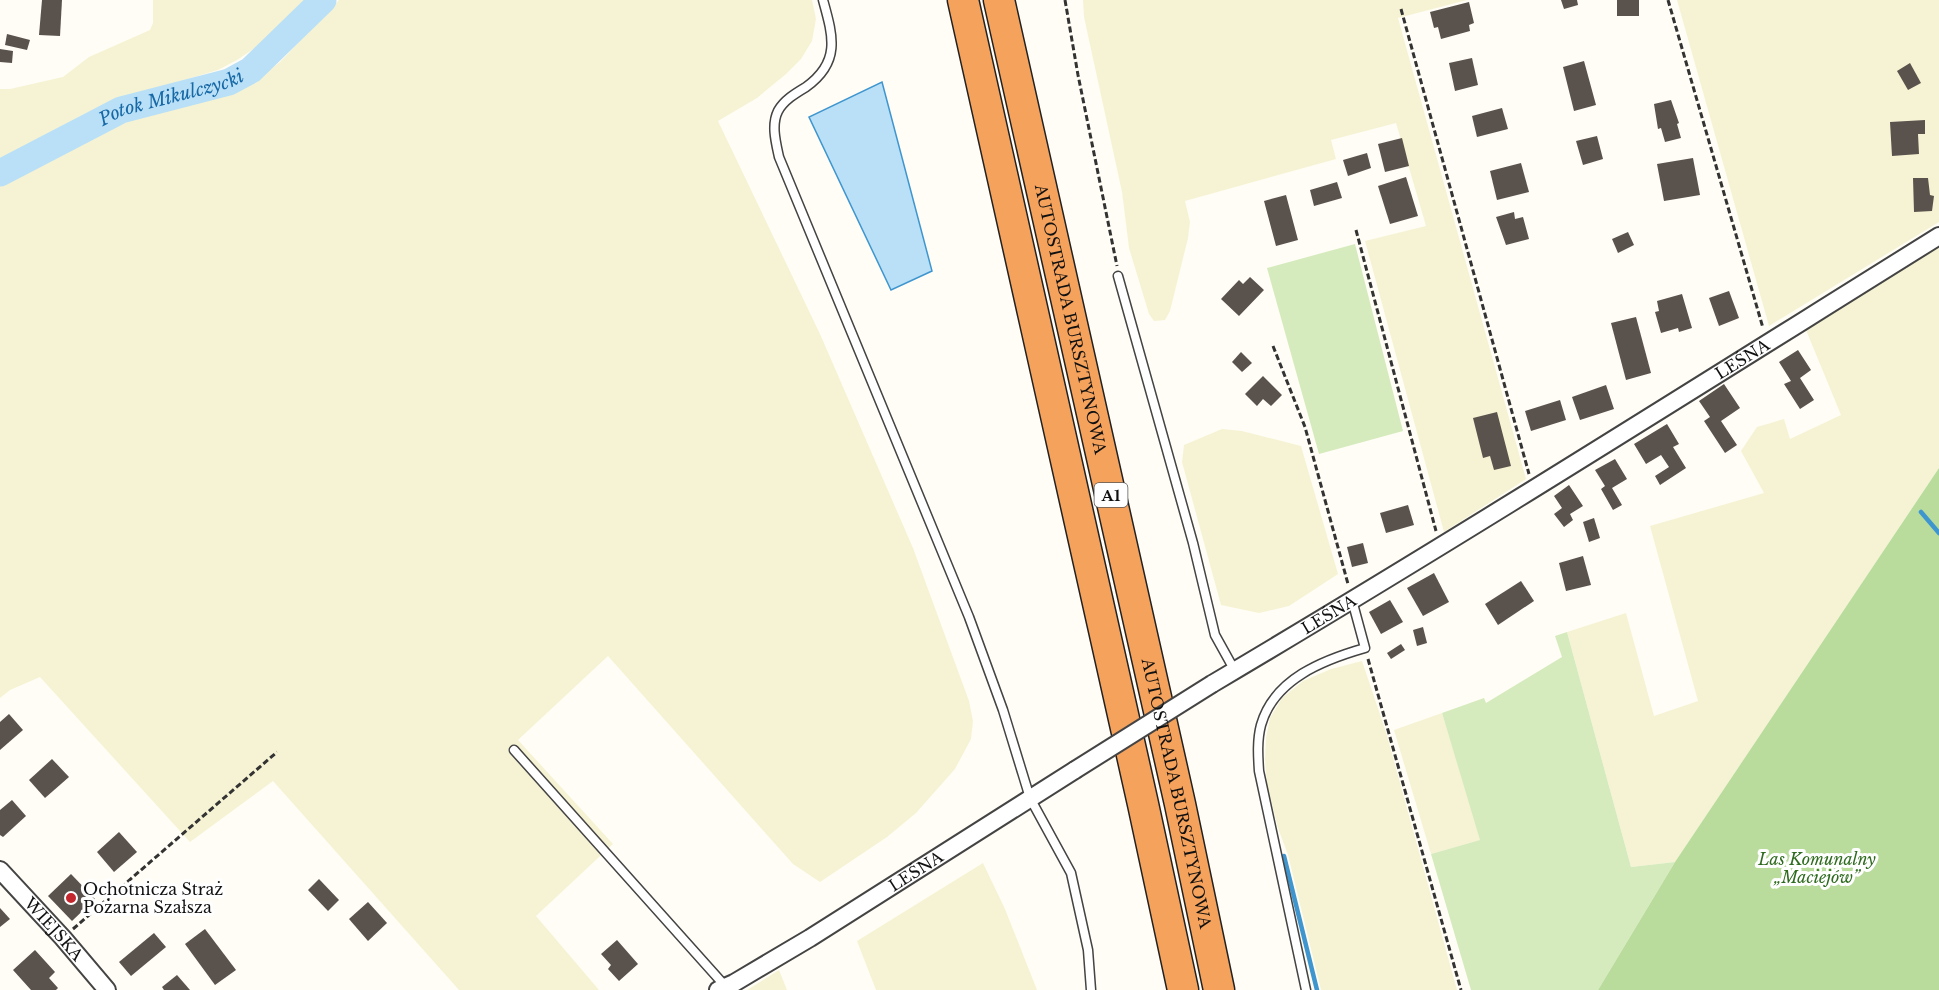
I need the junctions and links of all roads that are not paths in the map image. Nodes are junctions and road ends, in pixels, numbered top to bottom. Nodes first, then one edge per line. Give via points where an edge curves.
1 (823, 0) edge
2 (963, 0) edge
3 (999, 0) edge
4 (1939, 236) edge
5 (1118, 276) road end
6 (1352, 600) junction
7 (1235, 671) junction
8 (514, 750) dead end
9 (1030, 798) junction
10 (0, 870) edge
11 (722, 988) edge
12 (106, 990) edge
13 (1091, 990) edge
14 (1183, 990) edge
15 (1219, 990) edge
16 (1306, 990) edge

1 - 9 lane via 833,34 830,62 778,112 774,131 779,157 965,607
2 - 14 highway, A1
3 - 15 highway, AUTOSTRADA BURSZTYNOWA / A1
4 - 6 street, LEŚNA
5 - 7 lane via 1215,634
6 - 7 street, LEŚNA
6 - 16 lane via 1365,648 1317,665 1281,690 1267,709 1258,751
7 - 9 street, LEŚNA, bridge
8 - 11 lane
9 - 11 street, LEŚNA via 810,938
9 - 13 lane via 1071,873 1088,950
10 - 12 street, WIEJSKA

